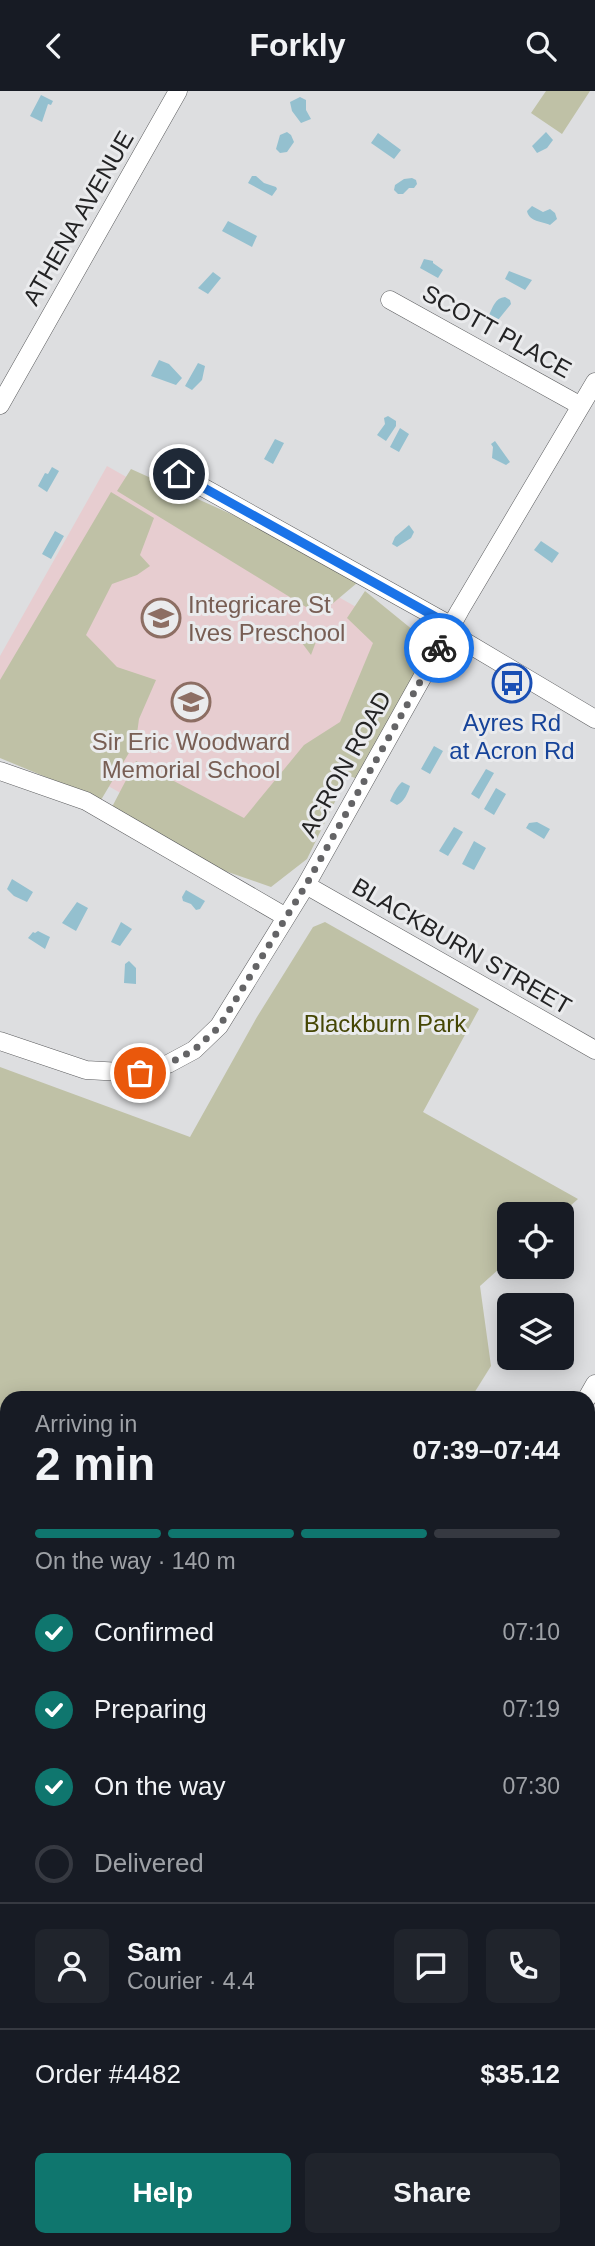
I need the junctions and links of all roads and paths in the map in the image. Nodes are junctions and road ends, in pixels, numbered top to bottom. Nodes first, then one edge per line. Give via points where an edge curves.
1 (178, 91) edge
2 (390, 300) dead end
3 (595, 381) edge
4 (0, 405) edge
5 (581, 406) junction
6 (179, 474) dead end
7 (450, 629) junction
8 (595, 719) edge
9 (0, 771) edge
10 (306, 885) junction
11 (286, 917) junction
12 (0, 1041) edge
13 (595, 1050) edge

1 - 4 street, ATHENA AVENUE
2 - 5 street, SCOTT PLACE
3 - 5 street, ACRON ROAD
5 - 7 street, ACRON ROAD
6 - 7 street
7 - 8 street
7 - 10 street, ACRON ROAD
9 - 11 street via 86,801
10 - 11 street, ACRON ROAD
10 - 13 street, BLACKBURN STREET
11 - 12 street, ACRON ROAD via 219,1027 194,1050 168,1064 140,1073 86,1070

